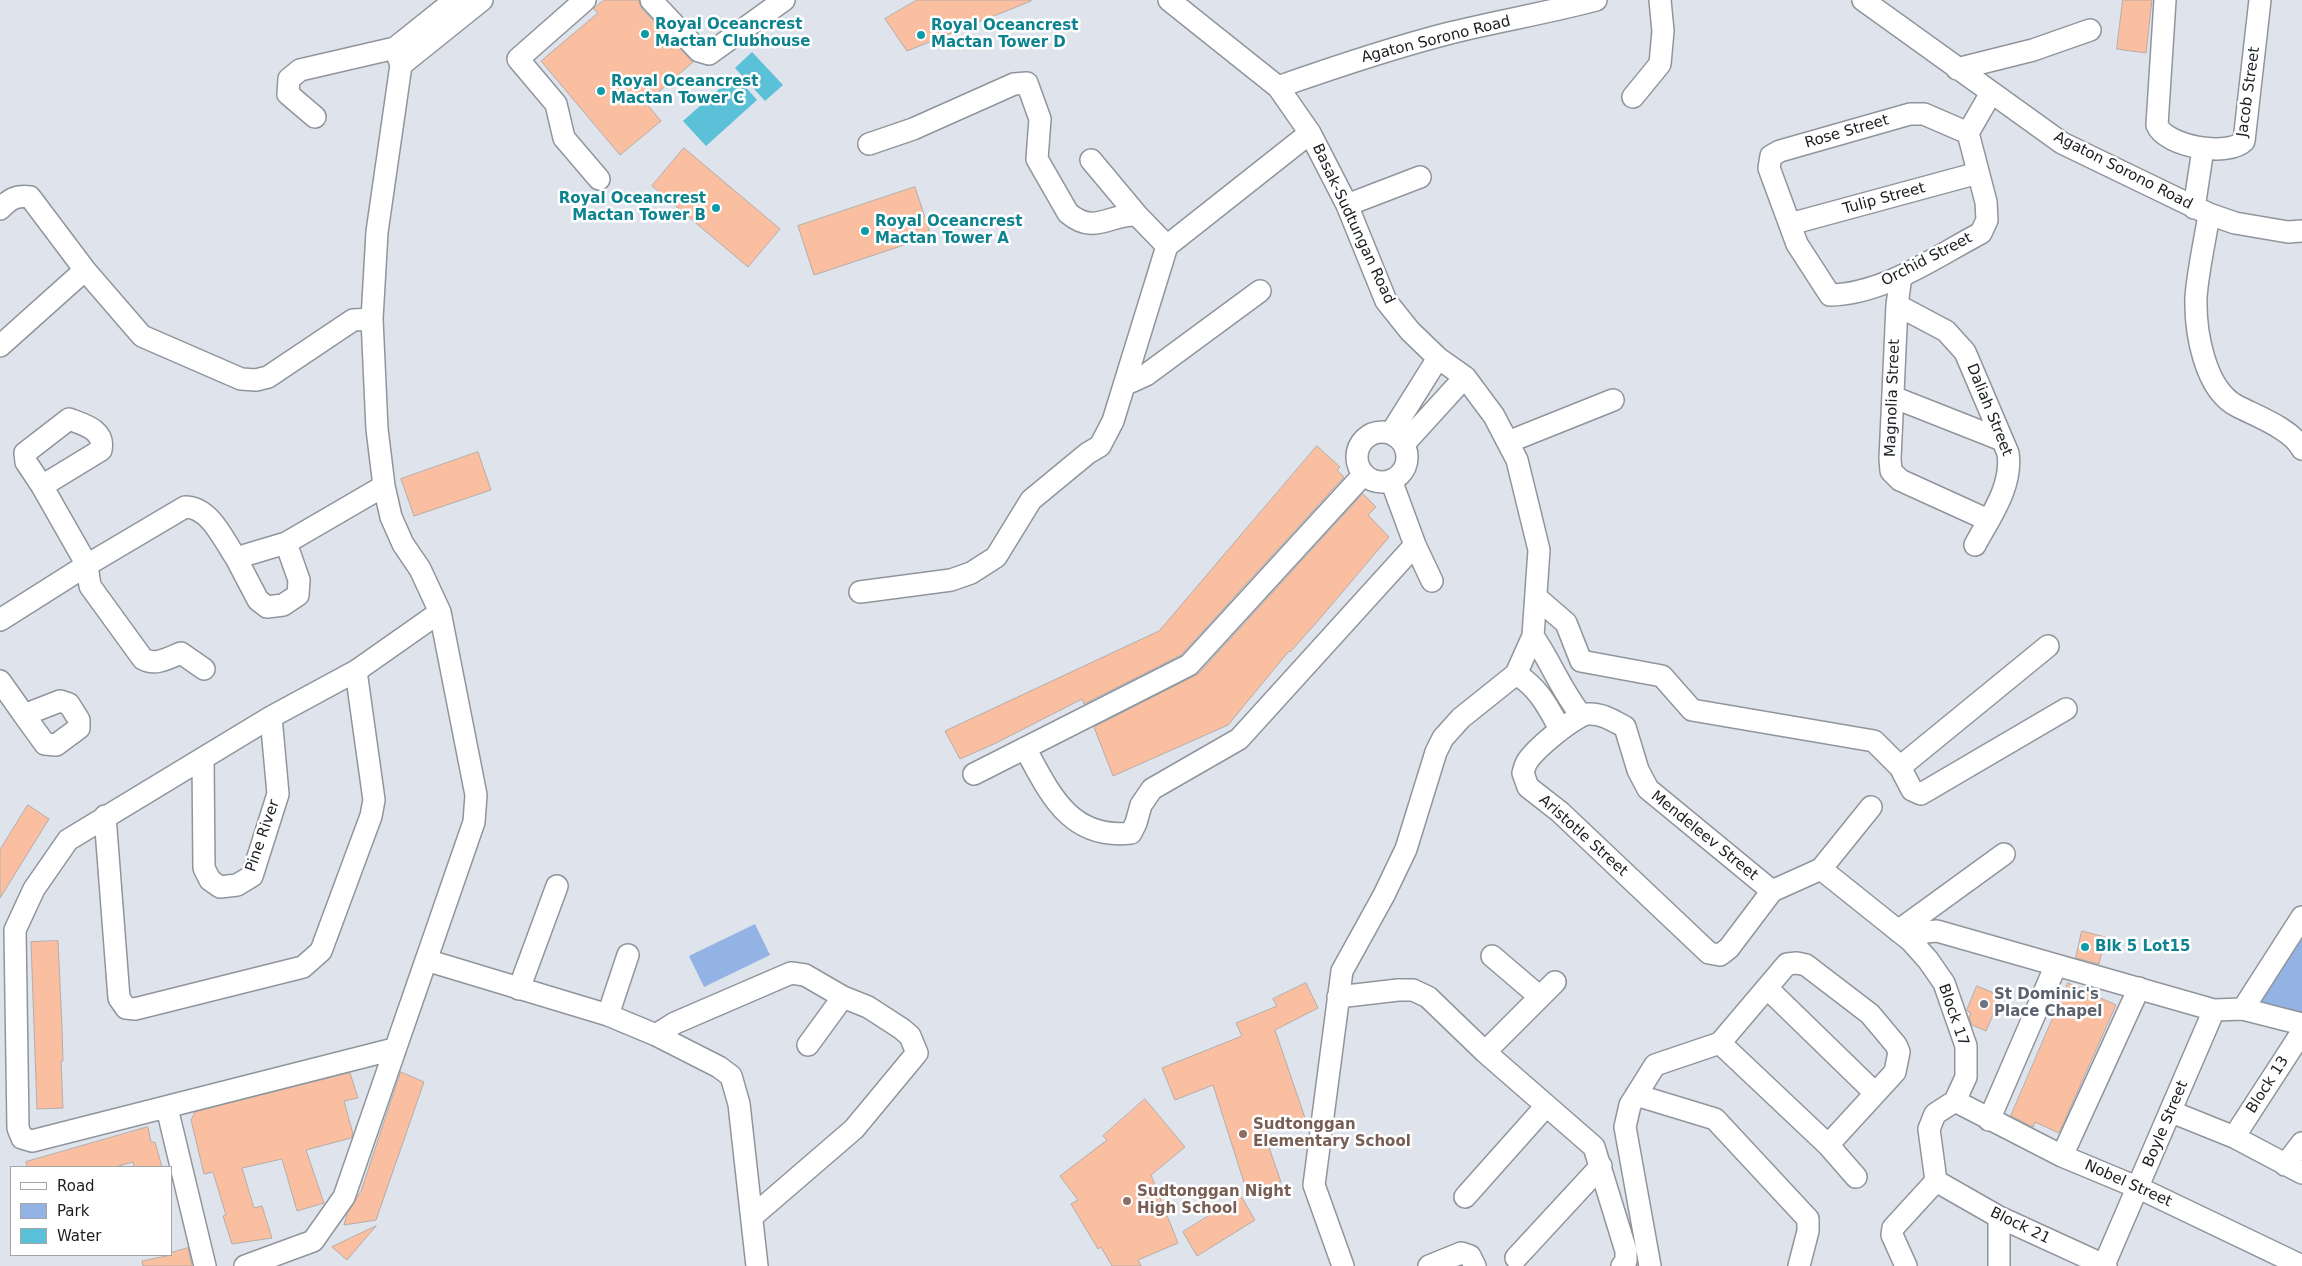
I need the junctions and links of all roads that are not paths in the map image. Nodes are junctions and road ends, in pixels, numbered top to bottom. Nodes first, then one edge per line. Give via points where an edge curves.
1 (454, 0) edge
2 (482, 0) edge
3 (584, 0) edge
4 (651, 0) edge
5 (784, 0) edge
6 (1168, 0) edge
7 (1596, 0) edge
8 (1660, 0) edge
9 (1863, 0) edge
10 (2165, 0) edge
11 (2260, 0) edge
12 (1537, 8) edge
13 (2090, 30) dead end
14 (398, 57) junction
15 (1957, 68) junction
16 (1278, 87) junction
17 (1991, 93) junction
18 (1633, 97) dead end
19 (315, 117) dead end
20 (1310, 133) junction
21 (1968, 133) junction
22 (869, 144) dead end
23 (2203, 149) junction
24 (1091, 160) dead end
25 (1978, 173) junction
26 (1420, 177) dead end
27 (599, 179) dead end
28 (1347, 204) junction
29 (0, 209) edge
30 (2201, 211) junction
31 (1137, 215) junction
32 (1790, 224) junction
33 (2302, 231) edge
34 (1167, 246) junction
35 (85, 270) junction
36 (1901, 276) junction
37 (1260, 291) dead end
38 (1897, 305) junction
39 (372, 319) junction
40 (0, 346) edge
41 (1438, 358) junction
42 (1465, 377) junction
43 (1124, 385) junction
44 (1892, 397) junction
45 (1613, 400) dead end
46 (1397, 439) junction
47 (2002, 440) junction
48 (1508, 442) junction
49 (2302, 449) edge
50 (1364, 474) junction
51 (1391, 480) junction
52 (42, 486) dead end
53 (384, 486) junction
54 (1988, 520) junction
55 (286, 543) junction
56 (1415, 545) junction
57 (1975, 546) dead end
58 (236, 558) junction
59 (87, 565) junction
60 (1432, 581) dead end
61 (860, 592) dead end
62 (1536, 597) junction
63 (440, 612) junction
64 (0, 620) edge
65 (1533, 636) junction
66 (2048, 646) dead end
67 (204, 669) dead end
68 (356, 671) junction
69 (1516, 674) junction
70 (0, 682) edge
71 (2066, 709) dead end
72 (1586, 714) junction
73 (24, 715) dead end
74 (271, 717) junction
75 (1560, 730) junction
76 (1025, 748) junction
77 (203, 758) junction
78 (1900, 768) junction
79 (974, 774) dead end
80 (1871, 807) dead end
81 (106, 816) junction
82 (2004, 854) dead end
83 (1821, 870) junction
84 (557, 886) dead end
85 (1772, 891) junction
86 (2302, 917) edge
87 (1904, 936) junction
88 (628, 955) dead end
89 (1492, 956) dead end
90 (426, 960) junction
91 (2056, 965) junction
92 (1555, 982) dead end
93 (1767, 988) junction
94 (2139, 988) junction
95 (519, 989) junction
96 (843, 997) junction
97 (1338, 998) junction
98 (1540, 998) junction
99 (2242, 1009) junction
100 (2214, 1010) junction
101 (608, 1015) junction
102 (2302, 1024) edge
103 (2302, 1032) edge
104 (656, 1035) junction
105 (1720, 1043) junction
106 (808, 1045) dead end
107 (394, 1049) junction
108 (1485, 1052) junction
109 (1876, 1093) junction
110 (1636, 1095) junction
111 (1955, 1101) junction
112 (1546, 1106) junction
113 (167, 1108) junction
114 (2172, 1112) junction
115 (1989, 1120) junction
116 (2234, 1137) junction
117 (2302, 1143) edge
118 (1828, 1145) junction
119 (2062, 1156) junction
120 (1601, 1166) junction
121 (2293, 1169) edge
122 (1856, 1177) dead end
123 (1936, 1181) junction
124 (2139, 1188) junction
125 (1465, 1197) dead end
126 (753, 1216) junction
127 (1999, 1217) junction
128 (1516, 1258) dead end
129 (205, 1266) edge
130 (245, 1266) edge
131 (757, 1266) edge
132 (1343, 1266) edge
133 (1429, 1266) edge
134 (1475, 1266) edge
135 (1622, 1266) edge
136 (1650, 1266) edge
137 (1799, 1266) edge
138 (1906, 1266) edge
139 (1999, 1266) edge
140 (2105, 1266) edge
141 (2302, 1266) edge

1 - 14 street
2 - 14 street
3 - 27 street via 518,59 556,104 564,138
4 - 5 street via 699,51 709,54
6 - 16 street, Basak-Sudtungan Road
7 - 12 street, Agaton Sorono Road
8 - 18 street via 1660,64
9 - 15 street, Agaton Sorono Road
10 - 23 street via 2157,125 2169,138
11 - 23 street, Jacob Street via 2244,141 2238,146
12 - 16 street, Agaton Sorono Road via 1364,57
13 - 15 street via 2033,50
14 - 19 street via 300,70 289,79 288,94
14 - 39 street via 377,232
15 - 17 street, Agaton Sorono Road
16 - 20 street, Basak-Sudtungan Road
17 - 21 street
17 - 30 street, Agaton Sorono Road via 2062,142
20 - 28 street, Basak-Sudtungan Road
20 - 34 street
21 - 25 street
21 - 32 street, Rose Street via 1924,114 1910,114 1780,151 1771,156 1769,168
22 - 31 street via 913,129 1014,84 1027,82 1040,119 1037,159 1068,213 1088,224
23 - 30 street
24 - 31 street
25 - 32 street, Tulip Street
25 - 36 street, Orchid Street via 1987,220 1981,233
26 - 28 street
28 - 41 street, Basak-Sudtungan Road via 1386,301
29 - 35 street via 18,195 30,197
30 - 33 street, Agaton Sorono Road via 2235,223 2288,232
30 - 49 street via 2196,297 2199,336 2209,376 2234,405 2267,420 2299,443
31 - 34 street
32 - 36 street, Orchid Street via 1797,244 1830,295 1857,293
34 - 43 street
35 - 39 street via 142,336 241,379 268,377 353,320
35 - 40 street
36 - 38 street, Magnolia Street
37 - 43 street via 1146,375
38 - 44 street, Magnolia Street
38 - 47 street, Daliah Street via 1946,331 1965,352
39 - 53 street via 377,429
41 - 42 street, Basak-Sudtungan Road
41 - 46 street
42 - 46 street
42 - 48 street, Basak-Sudtungan Road via 1494,416
43 - 61 street via 1114,421 1100,446 1031,500 996,557 971,573 951,580
44 - 47 street
44 - 54 street, Magnolia Street via 1891,470 1900,480
45 - 48 street
46 - 50 street via 1374,433 1361,443 1357,459
46 - 51 street via 1407,452 1404,469
47 - 54 street, Daliah Street via 2010,467 2004,490
48 - 62 street, Basak-Sudtungan Road via 1517,460 1538,550
50 - 51 street via 1377,481
50 - 76 street via 1190,665
51 - 56 street
52 - 59 street
53 - 55 street
53 - 63 street via 391,517 403,544 420,569
54 - 57 street, Daliah Street
55 - 58 street
55 - 58 street via 299,580 298,595 282,605 267,607 258,600
56 - 60 street
56 - 76 street via 1238,740 1152,789 1141,805 1131,833 1115,835 1089,830 1068,816 1051,795
58 - 59 street via 207,515 196,507 185,506
59 - 64 street
59 - 67 street via 90,586 143,659 150,663 160,662 181,653
62 - 65 street, Basak-Sudtungan Road
62 - 78 street via 1566,623 1580,661 1662,676 1692,710 1874,741
63 - 68 street
63 - 90 street via 476,795 474,822
65 - 69 street, Basak-Sudtungan Road
65 - 72 street via 1550,661 1564,694
66 - 78 street
68 - 74 street
68 - 81 street via 374,800 372,816 321,951 303,967 135,1009 126,1008 119,998
69 - 75 street via 1531,683
69 - 97 street, Basak-Sudtungan Road via 1461,718 1443,738 1406,849 1342,970
70 - 73 street
71 - 78 street via 1921,794 1912,790
72 - 75 street, Aristotle Street
72 - 85 street, Mendeleev Street via 1606,717 1625,727 1638,770 1648,789
74 - 77 street
74 - 77 street, Pine River via 278,794 252,876 237,885 220,887 210,880 204,868
75 - 85 street, Aristotle Street via 1527,761 1523,773 1528,788 1560,812 1709,953 1720,955 1730,948
76 - 79 street
77 - 81 street
80 - 83 street
81 - 113 street via 68,840 34,889 15,930 18,1128 22,1138 32,1141
82 - 87 street
83 - 85 street
83 - 87 street, Block 17
84 - 95 street
86 - 99 street
87 - 91 street via 1937,931
87 - 111 street, Block 17 via 1928,960 1944,983 1966,1046 1966,1077
88 - 101 street
89 - 98 street
90 - 95 street
90 - 107 street
91 - 94 street
91 - 115 street
92 - 98 street
93 - 105 street
93 - 109 street
93 - 109 street via 1787,964 1806,965 1870,1014 1896,1044 1898,1052 1895,1072
94 - 100 street
94 - 119 street
95 - 101 street
96 - 104 street via 805,974 791,972 675,1023
96 - 106 street
96 - 126 street via 868,1007 902,1029 910,1036 917,1054 854,1129
97 - 108 street via 1413,990 1428,997
97 - 132 street, Basak-Sudtungan Road via 1314,1185
98 - 108 street
99 - 100 street
99 - 102 street
100 - 114 street, Boyle Street
101 - 104 street
103 - 116 street, Block 13
104 - 126 street via 731,1076 740,1104
105 - 110 street via 1655,1065
105 - 118 street
107 - 113 street
107 - 130 street via 344,1197 313,1242
108 - 112 street
109 - 118 street
110 - 136 street via 1625,1127
110 - 137 street via 1715,1119 1808,1219
111 - 115 street, Nobel Street
111 - 123 street via 1935,1114 1929,1129
112 - 120 street via 1594,1146
112 - 125 street
113 - 129 street
114 - 116 street
114 - 124 street, Boyle Street
115 - 119 street, Nobel Street
116 - 121 street
117 - 121 street
118 - 122 street
119 - 124 street, Nobel Street
120 - 128 street
120 - 135 street via 1626,1251 1626,1261
123 - 127 street, Block 21
123 - 138 street via 1893,1228 1892,1235
124 - 140 street, Boyle Street
124 - 141 street, Nobel Street
126 - 131 street
127 - 139 street
127 - 140 street, Block 21
133 - 134 street via 1461,1253 1470,1256

